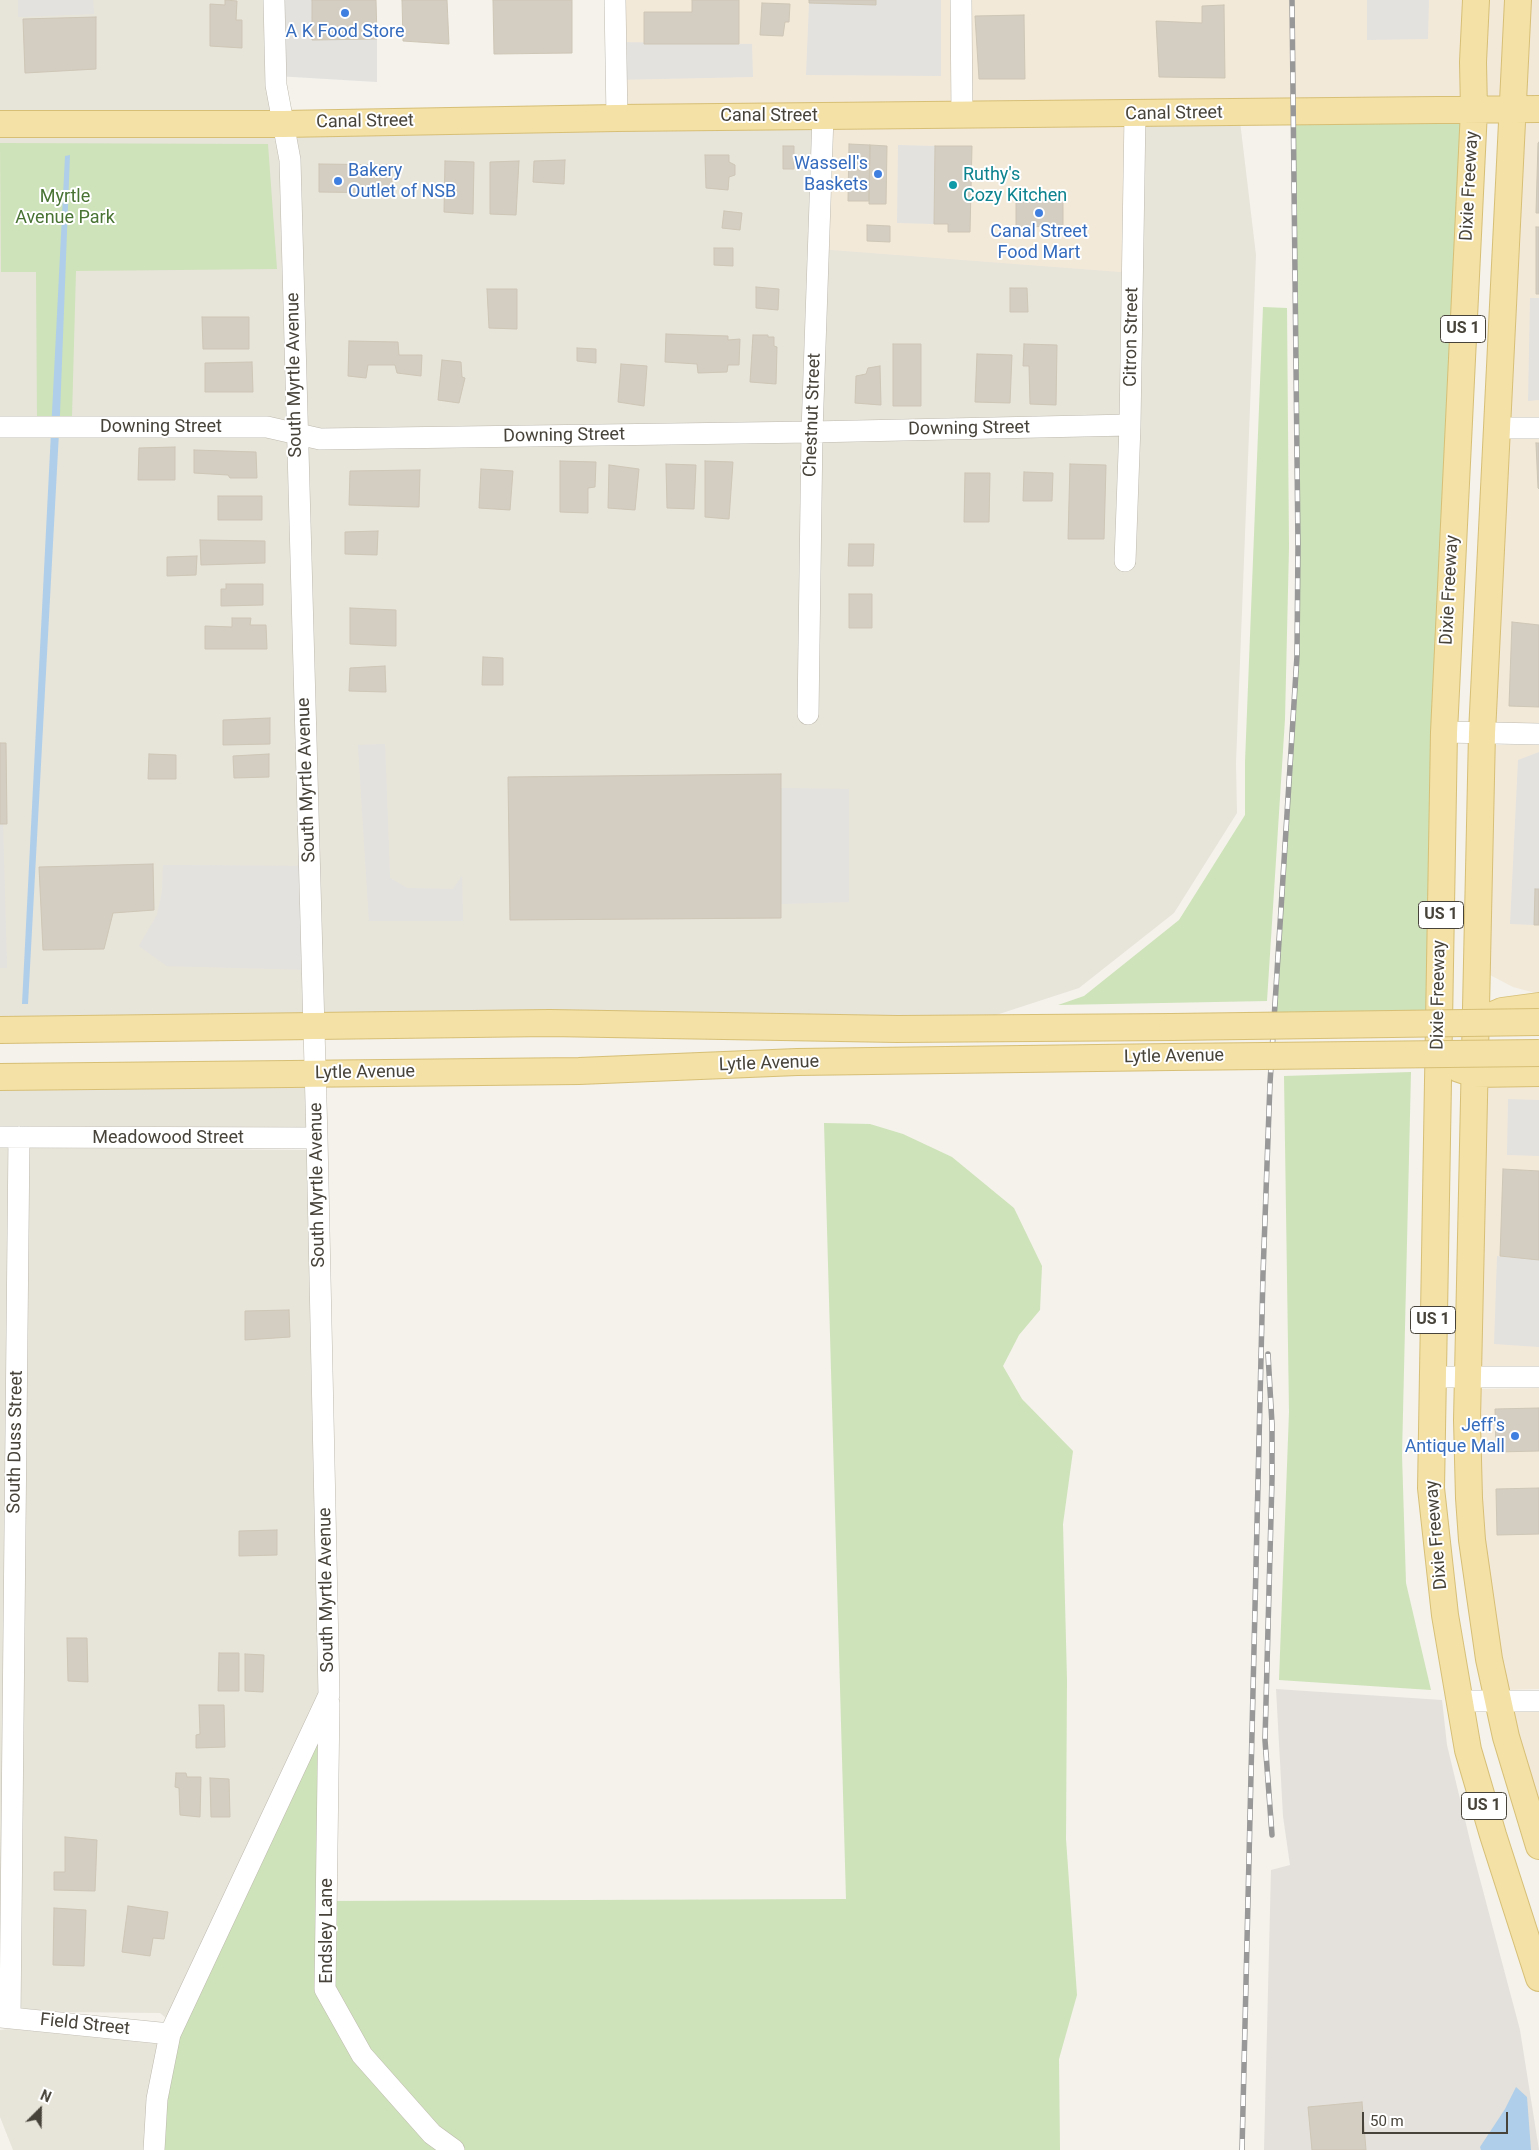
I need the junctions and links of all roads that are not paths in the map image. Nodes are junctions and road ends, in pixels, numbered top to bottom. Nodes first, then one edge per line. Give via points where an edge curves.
1 (274, 0) edge
2 (615, 0) edge
3 (961, 0) edge
4 (1476, 0) edge
5 (1518, 0) edge
6 (1474, 110) junction
7 (1526, 110) edge
8 (1135, 114) junction
9 (962, 115) junction
10 (823, 116) junction
11 (617, 118) junction
12 (0, 124) edge
13 (283, 124) junction
14 (1130, 425) junction
15 (0, 427) edge
16 (1498, 428) junction
17 (1539, 428) edge
18 (812, 432) junction
19 (296, 433) junction
20 (1125, 560) dead end
21 (808, 714) dead end
22 (1444, 732) junction
23 (1482, 734) junction
24 (1539, 734) edge
25 (1477, 982) junction
26 (1539, 1006) edge
27 (1476, 1022) junction
28 (1539, 1022) edge
29 (314, 1026) junction
30 (0, 1030) edge
31 (1539, 1053) edge
32 (1438, 1054) junction
33 (315, 1073) junction
34 (1539, 1073) edge
35 (1474, 1074) junction
36 (0, 1078) edge
37 (10, 1137) edge
38 (317, 1138) junction
39 (1539, 1377) edge
40 (1432, 1378) junction
41 (1467, 1378) junction
42 (329, 1695) junction
43 (1539, 1700) edge
44 (1459, 1701) junction
45 (1497, 1701) junction
46 (1539, 1846) edge
47 (1539, 1978) edge
48 (5, 2017) edge
49 (170, 2034) junction
50 (154, 2150) edge
51 (454, 2150) edge

1 - 13 street, South Myrtle Avenue via 276,85
2 - 11 street
3 - 9 street
4 - 6 main road, Dixie Freeway / US 1 via 1472,62
5 - 7 main road, Dixie Freeway / US 1
6 - 7 main road, Canal Street
6 - 8 main road, Canal Street
6 - 22 main road, Dixie Freeway / US 1
7 - 16 main road, Dixie Freeway / US 1
8 - 9 main road, Canal Street
8 - 14 street, Citron Street
9 - 10 main road, Canal Street
10 - 11 main road, Canal Street
10 - 18 street, Chestnut Street
11 - 13 main road, Canal Street
12 - 13 main road, Canal Street
13 - 19 street, South Myrtle Avenue via 290,160
14 - 18 street, Downing Street
14 - 20 street, Citron Street
15 - 19 street, Downing Street via 267,427
16 - 17 street
16 - 23 main road, Dixie Freeway / US 1
18 - 19 street, Downing Street via 320,439
18 - 21 street, Chestnut Street
19 - 29 street, South Myrtle Avenue
22 - 23 street
22 - 32 main road, Dixie Freeway / US 1
23 - 24 street
23 - 25 main road, Dixie Freeway / US 1
25 - 26 main road
25 - 27 main road, Dixie Freeway / US 1
26 - 27 main road via 1502,1011
27 - 32 main road via 1457,1034
27 - 35 main road, Dixie Freeway / US 1
28 - 29 main road, Lytle Avenue, bridge via 897,1029 550,1023
29 - 30 main road, Lytle Avenue
29 - 33 street, South Myrtle Avenue
31 - 33 main road, Lytle Avenue, bridge via 797,1062 578,1071
32 - 35 main road via 1455,1068
32 - 40 main road, Dixie Freeway / US 1
33 - 36 main road, Lytle Avenue
33 - 38 street, South Myrtle Avenue
34 - 35 main road
35 - 41 main road, Dixie Freeway / US 1
37 - 38 street, Meadowood Street
37 - 48 street, South Duss Street
38 - 42 street, South Myrtle Avenue
39 - 41 street
40 - 41 street
40 - 44 main road, Dixie Freeway / US 1 via 1434,1533
41 - 45 main road, Dixie Freeway / US 1 via 1472,1540
42 - 49 street, South Myrtle Avenue
42 - 51 street, Endsley Lane via 325,1989 362,2055 432,2134
43 - 45 street
44 - 45 street
44 - 47 main road, Dixie Freeway / US 1 via 1478,1786
45 - 46 main road, Dixie Freeway / US 1
48 - 49 street, Field Street
49 - 50 street, South Myrtle Avenue via 157,2099

